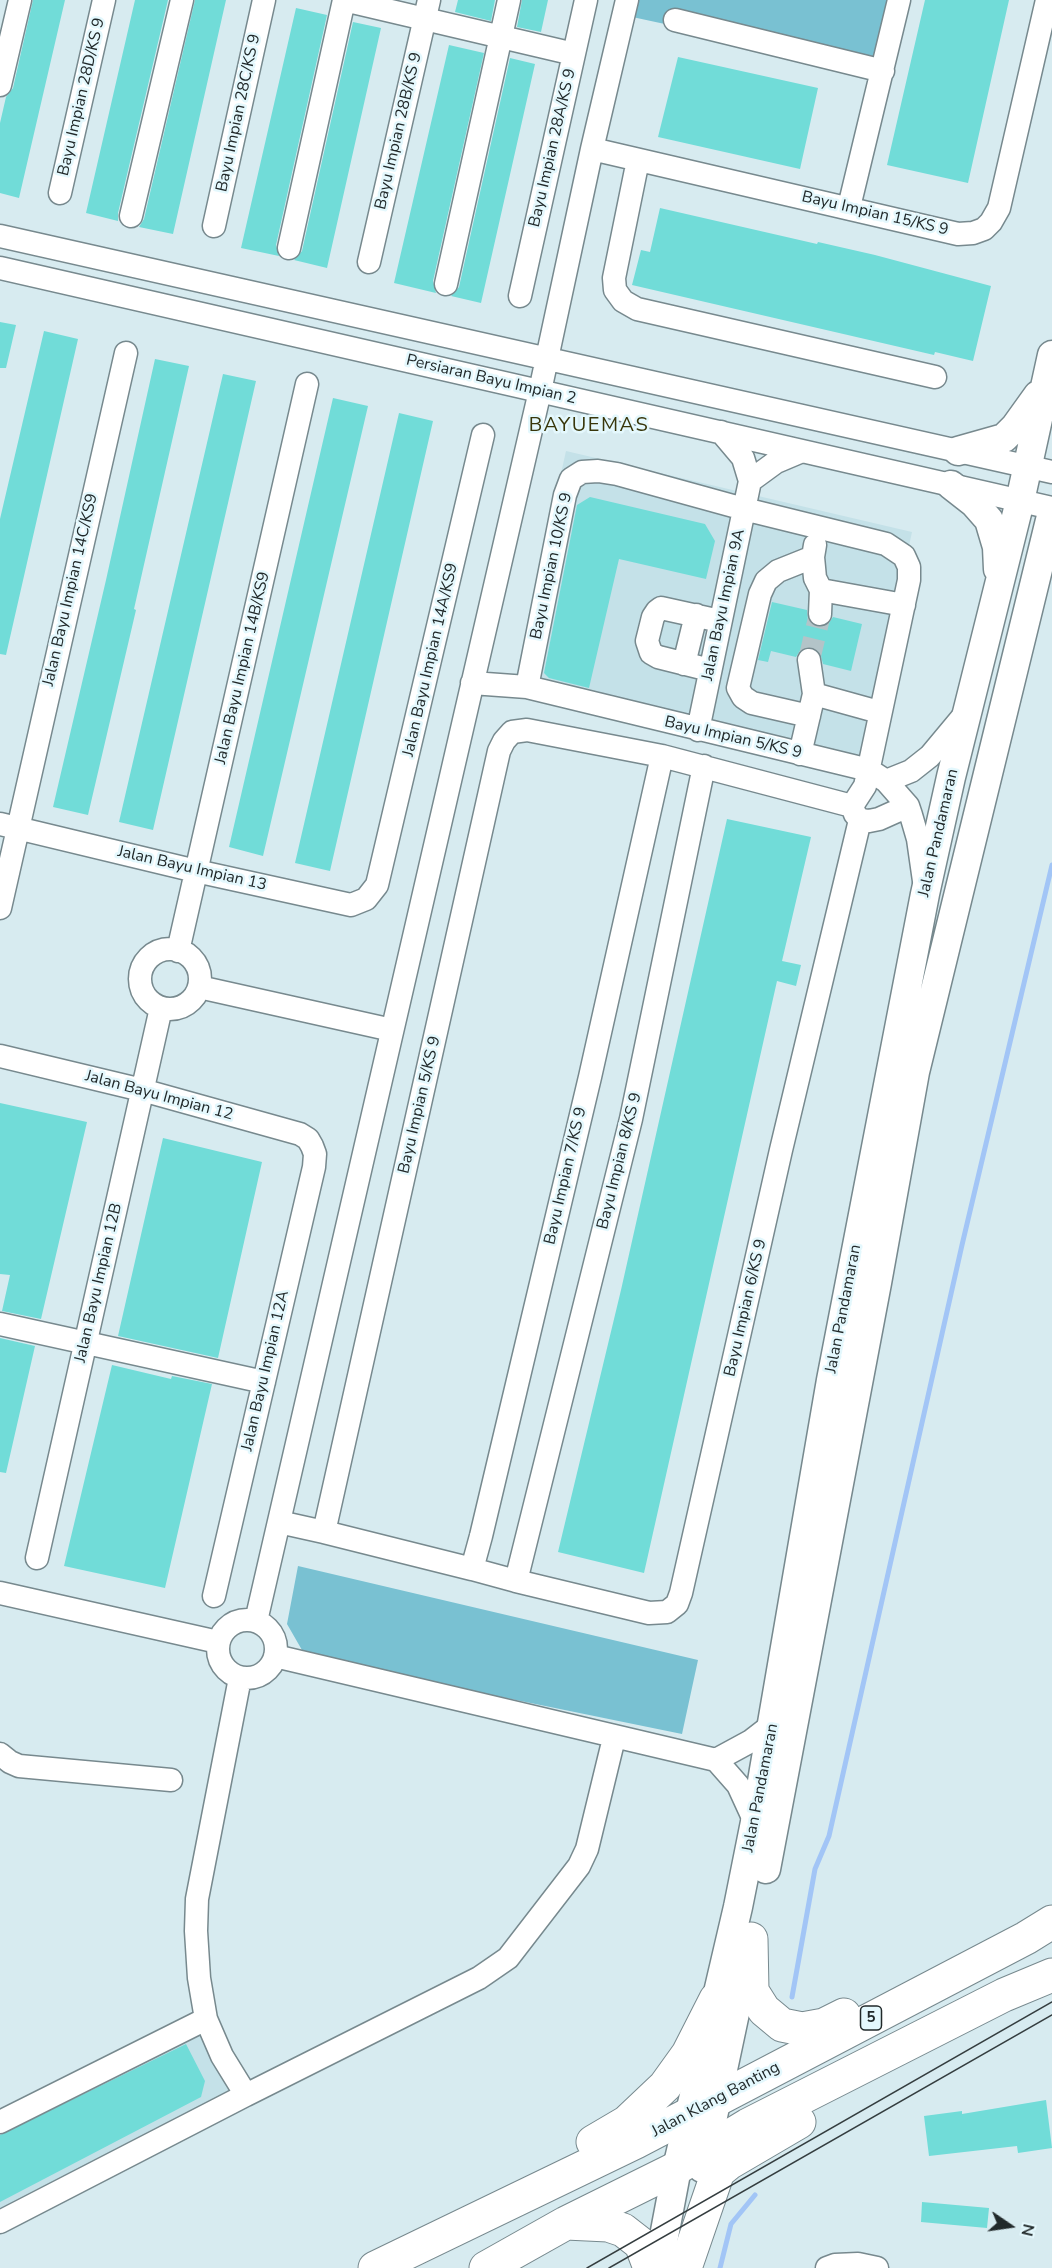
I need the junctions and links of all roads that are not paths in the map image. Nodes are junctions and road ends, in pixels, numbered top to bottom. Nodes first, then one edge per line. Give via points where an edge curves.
1 (20, 0) edge
2 (104, 0) edge
3 (182, 0) edge
4 (264, 0) edge
5 (344, 0) edge
6 (509, 0) edge
7 (586, 0) edge
8 (627, 0) edge
9 (899, 0) edge
10 (1047, 0) edge
11 (427, 10) edge
12 (675, 20) dead end
13 (500, 36) junction
14 (574, 54) junction
15 (883, 71) junction
16 (0, 85) edge
17 (592, 149) junction
18 (638, 160) junction
19 (60, 194) dead end
20 (849, 207) junction
21 (131, 216) dead end
22 (214, 226) dead end
23 (0, 236) edge
24 (289, 248) dead end
25 (369, 262) dead end
26 (0, 268) edge
27 (446, 284) dead end
28 (520, 296) dead end
29 (126, 353) dead end
30 (1052, 355) edge
31 (547, 359) junction
32 (935, 377) dead end
33 (1046, 382) junction
34 (307, 384) dead end
35 (540, 391) junction
36 (721, 432) junction
37 (483, 435) dead end
38 (802, 451) junction
39 (958, 451) junction
40 (1040, 469) edge
41 (750, 481) junction
42 (951, 485) junction
43 (1020, 501) junction
44 (744, 509) junction
45 (1052, 510) edge
46 (818, 527) junction
47 (813, 557) junction
48 (1052, 573) edge
49 (821, 590) junction
50 (998, 590) junction
51 (904, 605) junction
52 (820, 614) tunnel mouth
53 (1027, 614) junction
54 (696, 615) junction
55 (720, 621) junction
56 (809, 660) tunnel mouth
57 (684, 664) junction
58 (710, 670) junction
59 (472, 683) junction
60 (526, 687) junction
61 (812, 705) junction
62 (969, 708) junction
63 (879, 712) junction
64 (698, 730) junction
65 (800, 754) junction
66 (662, 756) junction
67 (704, 766) junction
68 (877, 775) junction
69 (908, 806) junction
70 (856, 813) junction
71 (9, 826) edge
72 (196, 871) junction
73 (378, 885) joint
74 (925, 894) junction
75 (0, 908) edge
76 (178, 951) junction
77 (199, 987) junction
78 (161, 1008) junction
79 (392, 1030) junction
80 (0, 1056) edge
81 (142, 1090) junction
82 (312, 1146) joint
83 (0, 1324) edge
84 (85, 1343) junction
85 (264, 1382) junction
86 (279, 1522) junction
87 (324, 1532) junction
88 (37, 1558) dead end
89 (472, 1569) junction
90 (516, 1581) junction
91 (0, 1593) edge
92 (214, 1596) dead end
93 (256, 1621) junction
94 (218, 1642) junction
95 (275, 1656) junction
96 (240, 1678) junction
97 (773, 1724) junction
98 (614, 1738) junction
99 (0, 1754) edge
100 (716, 1760) junction
101 (171, 1780) dead end
102 (755, 1822) junction
103 (1039, 1930) edge
104 (751, 1939) junction
105 (1052, 1975) edge
106 (1004, 1995) junction
107 (716, 1999) junction
108 (206, 2019) junction
109 (246, 2095) junction
110 (703, 2106) junction
111 (0, 2122) edge
112 (691, 2160) junction
113 (0, 2222) edge
114 (566, 2223) junction
115 (408, 2252) junction
116 (375, 2268) edge
117 (486, 2268) edge
118 (650, 2268) edge
119 (658, 2268) edge
120 (683, 2268) edge
121 (827, 2268) edge
122 (877, 2268) edge

1 - 16 street
2 - 19 street, Bayu Impian 28D/KS 9
3 - 21 street
4 - 22 street, Bayu Impian 28C/KS 9
5 - 11 street
5 - 24 street
6 - 13 street
7 - 14 street, Bayu Impian 28A/KS 9
8 - 17 street
9 - 15 street
10 - 20 street, Bayu Impian 15/KS 9 via 999,207 991,222 984,229 958,234
11 - 13 street
11 - 25 street, Bayu Impian 28B/KS 9
12 - 15 street
13 - 14 street
13 - 27 street
14 - 28 street, Bayu Impian 28A/KS 9
15 - 20 street
17 - 18 street, Bayu Impian 15/KS 9
17 - 31 street
18 - 20 street, Bayu Impian 15/KS 9
18 - 32 street via 614,278 615,290 623,301 637,309
23 - 31 street, Persiaran Bayu Impian 2
26 - 35 street, Persiaran Bayu Impian 2
29 - 71 street, Jalan Bayu Impian 14C/KS9
30 - 33 main road, Jalan Pandamaran
31 - 35 street
31 - 39 street, Persiaran Bayu Impian 2
33 - 39 main road via 1025,416 1004,438
33 - 40 main road, Jalan Pandamaran
34 - 72 street, Jalan Bayu Impian 14B/KS9
35 - 36 street, Persiaran Bayu Impian 2
35 - 59 street
36 - 38 street, Persiaran Bayu Impian 2
36 - 41 street via 743,458
37 - 73 street, Jalan Bayu Impian 14A/KS9
38 - 41 street via 776,462
38 - 42 street, Persiaran Bayu Impian 2
39 - 40 street, Persiaran Bayu Impian 2
40 - 43 main road, Jalan Pandamaran
41 - 44 street, Jalan Bayu Impian 9A
42 - 43 street, Persiaran Bayu Impian 2
42 - 50 main road via 989,520 997,547
43 - 45 street, Persiaran Bayu Impian 2
43 - 50 main road, Jalan Pandamaran
44 - 46 street, Bayu Impian 10/KS 9
44 - 55 street, Jalan Bayu Impian 9A
44 - 60 street, Bayu Impian 10/KS 9 via 617,474 582,472 571,479
45 - 53 main road, Jalan Pandamaran
46 - 47 street
46 - 51 street, Bayu Impian 10/KS 9 via 886,544 904,556 909,579
47 - 49 street
47 - 61 street via 778,571 766,581 738,688 752,703
48 - 53 main road
49 - 51 street
49 - 52 street
50 - 62 main road, Jalan Pandamaran
51 - 63 street, Bayu Impian 6/KS 9
53 - 104 main road, Jalan Pandamaran via 915,1072 781,1798
54 - 55 street
54 - 57 street
54 - 57 street via 666,608 657,611 647,641 651,653
55 - 58 street, Jalan Bayu Impian 9A
56 - 61 street
57 - 58 street
58 - 64 street, Jalan Bayu Impian 9A
59 - 60 street, Bayu Impian 5/KS 9
59 - 79 street
60 - 64 street, Bayu Impian 5/KS 9
61 - 63 street
61 - 65 street
62 - 68 street via 930,756 911,771
62 - 74 main road, Jalan Pandamaran
63 - 68 street, Bayu Impian 6/KS 9
64 - 65 street, Bayu Impian 5/KS 9
65 - 68 street, Bayu Impian 5/KS 9
66 - 67 street
66 - 87 street, Bayu Impian 5/KS 9 via 527,730 512,732 499,751
66 - 89 street, Bayu Impian 7/KS 9
67 - 70 street
67 - 90 street, Bayu Impian 8/KS 9 via 631,1119
68 - 69 street
68 - 70 street, Bayu Impian 6/KS 9 via 865,786
69 - 70 street via 869,821
69 - 74 street via 918,839
70 - 90 street, Bayu Impian 6/KS 9 via 677,1604 668,1612 649,1613
71 - 72 street, Jalan Bayu Impian 13
71 - 75 street, Jalan Bayu Impian 14C/KS9
72 - 73 street, Jalan Bayu Impian 13 via 351,905 366,899
72 - 76 street, Jalan Bayu Impian 14B/KS9
74 - 97 main road, Jalan Pandamaran via 831,1380
76 - 77 street via 195,962 200,974
76 - 78 street via 156,953 142,971 144,993
77 - 78 street via 184,1006
77 - 79 street
78 - 81 street, Jalan Bayu Impian 12B
79 - 86 street
80 - 81 street, Jalan Bayu Impian 12
81 - 82 street, Jalan Bayu Impian 12 via 300,1134
81 - 84 street, Jalan Bayu Impian 12B
82 - 85 street, Jalan Bayu Impian 12A via 314,1167
83 - 84 street
84 - 85 street
84 - 88 street, Jalan Bayu Impian 12B
85 - 92 street, Jalan Bayu Impian 12A
86 - 87 street
86 - 93 street
87 - 89 street
89 - 90 street, Bayu Impian 6/KS 9
91 - 94 street
93 - 94 street via 237,1621 222,1633
93 - 95 street via 274,1639
94 - 96 street via 219,1661 231,1675
95 - 96 street via 266,1672
95 - 98 street
96 - 108 street via 197,1899 198,1967
97 - 100 street
97 - 102 main road, Jalan Pandamaran
98 - 100 street
98 - 109 street via 583,1858 508,1958 479,1978
99 - 101 street via 19,1766
100 - 102 street via 738,1785
102 - 107 main road, Jalan Pandamaran
103 - 104 highway via 940,1965 824,2025 802,2029 782,2025 764,2010 752,1991
103 - 110 highway, Jalan Klang Banting / 5
104 - 110 main road, Jalan Pandamaran
105 - 106 highway, 5
106 - 112 highway, 5 via 748,2125
106 - 120 highway via 966,2027 718,2172
107 - 110 main road, Jalan Pandamaran
107 - 115 highway via 665,2086 627,2122
108 - 109 street via 222,2056
108 - 111 street
109 - 113 street
110 - 112 main road, Jalan Pandamaran
110 - 115 highway, Jalan Klang Banting / 5
112 - 114 highway, 5
112 - 119 main road, Jalan Pandamaran
112 - 120 main road, Jalan Pandamaran
114 - 117 highway, 5
114 - 118 highway via 608,2225 623,2230 641,2244
115 - 116 highway, Jalan Klang Banting / 5
121 - 122 street via 858,2264

